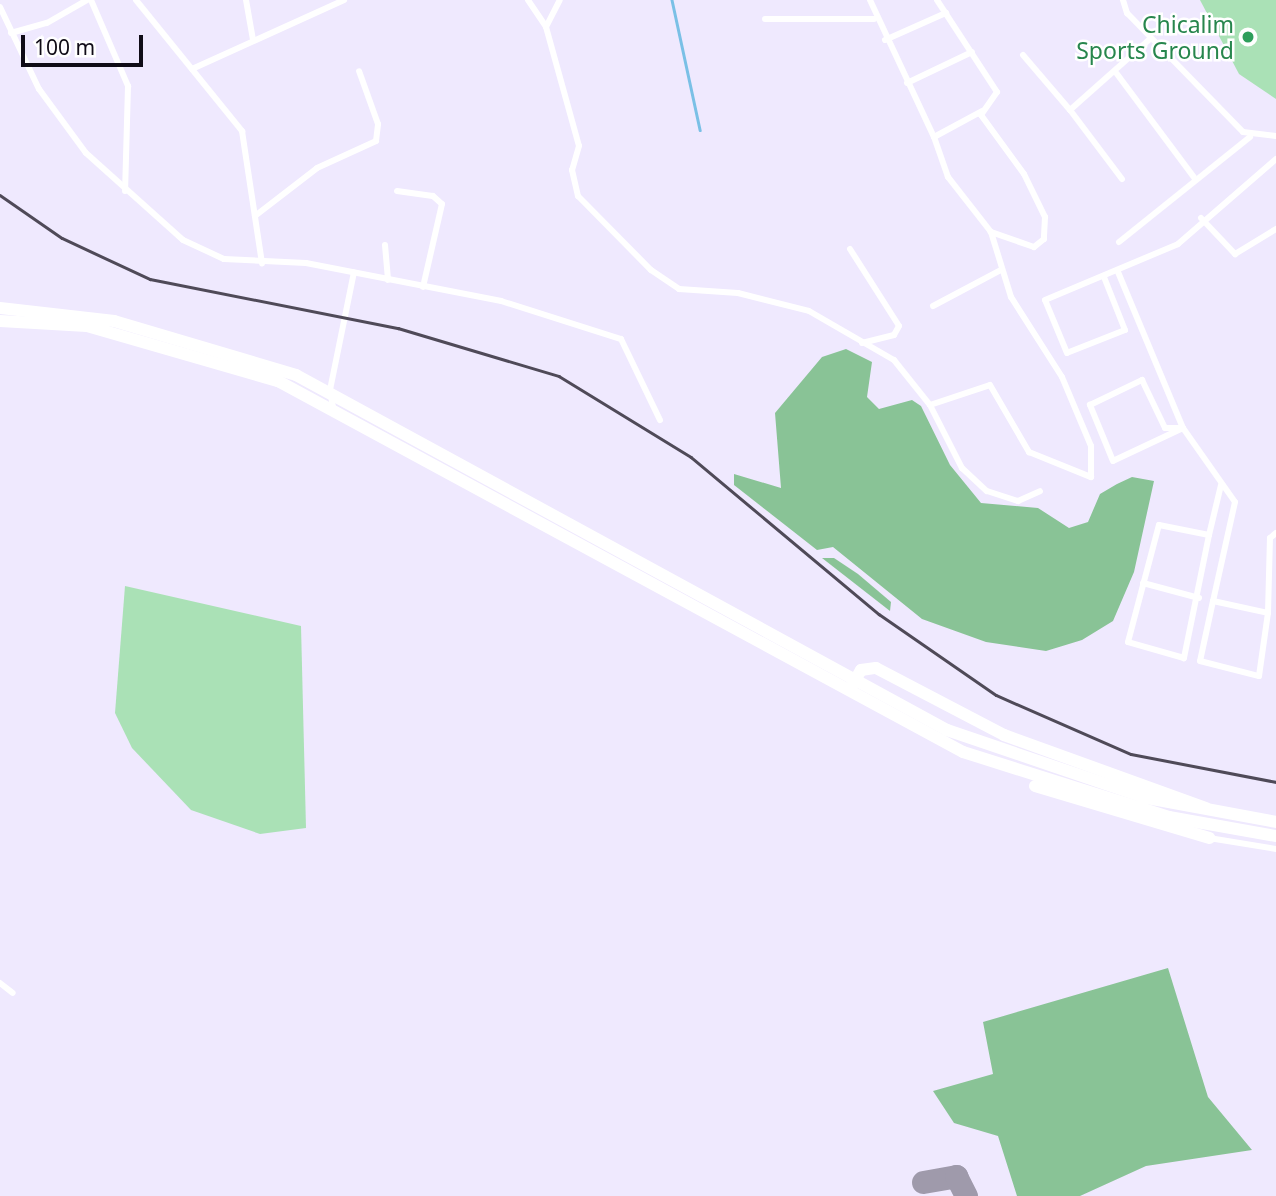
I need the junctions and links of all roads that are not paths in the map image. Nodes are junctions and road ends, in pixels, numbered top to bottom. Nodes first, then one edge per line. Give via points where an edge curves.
1 (89, 0) edge
2 (136, 0) edge
3 (246, 0) edge
4 (344, 0) edge
5 (528, 0) edge
6 (560, 0) edge
7 (870, 0) edge
8 (1124, 0) edge
9 (940, 1) edge
10 (0, 7) edge
11 (946, 13) junction
12 (765, 19) dead end
13 (874, 19) junction
14 (546, 27) junction
15 (10, 33) junction
16 (254, 38) junction
17 (1151, 38) junction
18 (885, 40) junction
19 (972, 52) junction
20 (1023, 55) dead end
21 (192, 69) junction
22 (359, 71) dead end
23 (1117, 74) junction
24 (906, 83) junction
25 (1070, 110) junction
26 (982, 111) junction
27 (1276, 136) edge
28 (934, 137) junction
29 (1250, 137) junction
30 (1276, 159) edge
31 (1122, 179) dead end
32 (1196, 180) junction
33 (125, 191) junction
34 (397, 191) dead end
35 (255, 216) junction
36 (1201, 218) junction
37 (1276, 229) edge
38 (991, 232) junction
39 (1119, 242) dead end
40 (385, 245) dead end
41 (850, 249) dead end
42 (262, 264) junction
43 (1001, 270) junction
44 (354, 272) junction
45 (1118, 272) junction
46 (1104, 277) junction
47 (388, 280) junction
48 (423, 288) junction
49 (933, 306) dead end
50 (0, 308) edge
51 (0, 321) edge
52 (860, 343) junction
53 (330, 390) junction
54 (930, 405) junction
55 (333, 407) junction
56 (660, 420) dead end
57 (1184, 428) junction
58 (1221, 485) junction
59 (1040, 491) dead end
60 (1276, 533) edge
61 (1209, 535) junction
62 (1143, 583) junction
63 (1199, 598) junction
64 (1213, 601) junction
65 (1268, 613) junction
66 (1212, 813) junction
67 (1276, 822) edge
68 (1220, 829) junction
69 (1276, 836) edge
70 (1209, 838) junction
71 (1198, 847) dead end
72 (1276, 849) edge
73 (0, 983) edge
74 (13, 993) dead end

1 - 15 street via 47,23
1 - 33 street via 128,86
2 - 21 street
3 - 16 street
4 - 16 street
5 - 14 street
6 - 14 street
7 - 13 street
8 - 17 street
9 - 11 street
10 - 15 street
11 - 18 street
11 - 19 street
12 - 13 street
13 - 18 street
14 - 52 street via 559,93 579,146 572,170 578,195 622,243 679,289 779,300
15 - 33 street via 39,89
16 - 21 street
17 - 23 street
17 - 29 street
18 - 24 street
19 - 24 street
19 - 26 street via 997,92
20 - 25 street
21 - 35 street via 242,131
22 - 35 street via 378,124 376,141 317,168
23 - 25 street
23 - 32 street
24 - 28 street
25 - 31 street
26 - 28 street
26 - 38 street via 1045,218 1044,239 1034,247
27 - 29 street
28 - 38 street via 948,177
29 - 32 street
30 - 36 street
32 - 39 street
33 - 42 street via 183,240 224,259
34 - 48 street via 433,196 442,204
35 - 42 street
36 - 37 street via 1235,254
36 - 45 street via 1178,244
38 - 43 street
40 - 47 street
41 - 52 street via 899,326 894,335
42 - 44 street via 306,263
43 - 49 street
43 - 54 street via 1074,405 1091,446 1091,477 1029,452 990,385
44 - 47 street
44 - 53 street
45 - 46 street
45 - 57 street
46 - 46 street via 1045,300 1067,353 1125,330
47 - 48 street
48 - 56 street via 542,311 621,339
50 - 53 highway via 114,321
51 - 55 highway via 63,323 121,334 278,381
52 - 54 street via 894,360
53 - 55 street
53 - 66 highway via 947,730 1083,779
54 - 59 street via 962,468 987,491 1018,501
55 - 68 highway via 912,728 1018,772
57 - 57 street via 1166,428 1142,380 1090,405 1113,461
57 - 58 street
58 - 61 street
58 - 64 street via 1235,502
60 - 65 street via 1270,538
61 - 62 street via 1159,525
61 - 63 street
62 - 63 street
62 - 63 street via 1128,642 1184,658
64 - 65 street
64 - 65 street via 1200,661 1259,676
66 - 67 highway
66 - 70 highway via 1192,800 956,715 876,668 860,670 852,684 857,705 965,760 1130,817
68 - 69 highway
68 - 70 highway
70 - 71 highway
70 - 72 street
73 - 74 street

